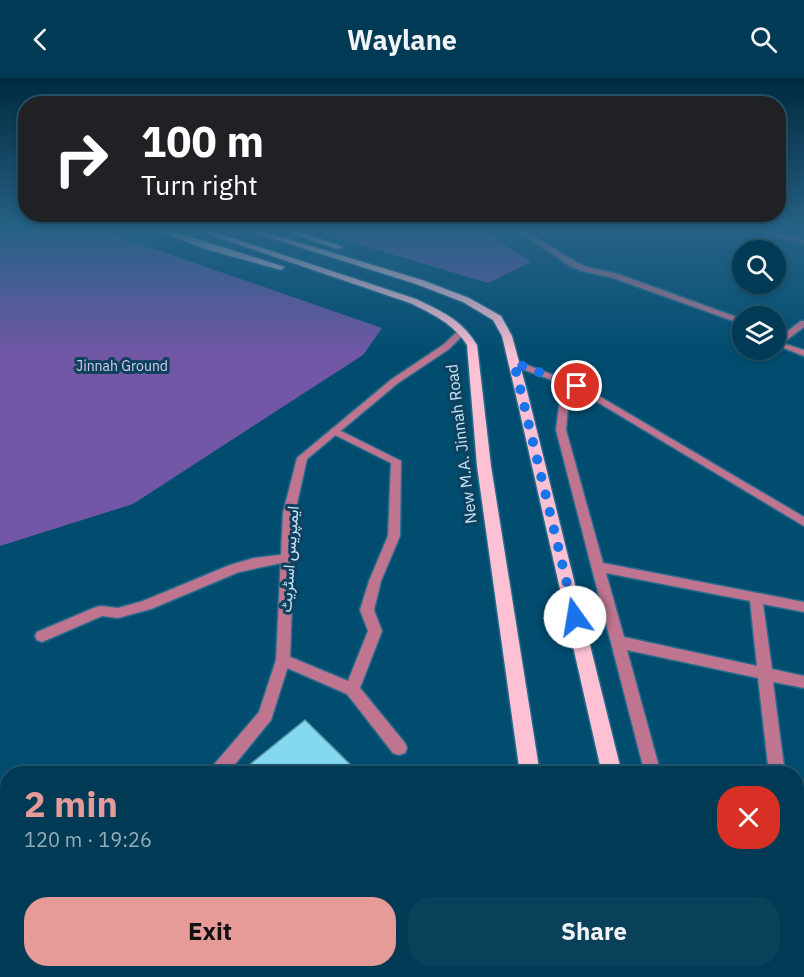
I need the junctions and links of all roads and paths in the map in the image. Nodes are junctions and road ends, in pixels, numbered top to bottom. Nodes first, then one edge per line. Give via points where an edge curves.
1 (298, 271) edge
2 (323, 271) edge
3 (382, 271) edge
4 (402, 271) edge
5 (593, 271) edge
6 (419, 282) junction
7 (389, 292) junction
8 (732, 318) edge
9 (804, 323) edge
10 (463, 331) junction
11 (786, 334) edge
12 (786, 342) edge
13 (804, 353) edge
14 (514, 363) junction
15 (577, 386) junction
16 (335, 430) junction
17 (804, 522) edge
18 (287, 558) junction
19 (597, 567) junction
20 (756, 598) junction
21 (804, 607) edge
22 (42, 636) dead end
23 (618, 642) junction
24 (283, 660) junction
25 (765, 674) junction
26 (804, 682) edge
27 (352, 689) junction
28 (399, 748) dead end
29 (224, 766) edge
30 (529, 766) edge
31 (610, 766) edge
32 (651, 766) edge
33 (776, 766) edge

1 - 7 main road
2 - 7 main road
3 - 6 main road
4 - 6 main road
5 - 8 street
6 - 14 main road via 466,300 497,318
7 - 10 main road via 446,317
9 - 11 street
10 - 16 street, ایمپریس اسٹریٹ
10 - 30 main road, New M.A. Jinnah Road via 472,345 484,466
12 - 13 street
14 - 15 street
14 - 31 main road
15 - 17 street
15 - 19 street via 560,413 561,429
16 - 18 street, ایمپریس اسٹریٹ via 302,458 289,513
16 - 27 street via 396,462 394,536 367,610 375,631
18 - 22 street via 235,568 146,605 118,614 101,611
18 - 24 street, ایمپریس اسٹریٹ
19 - 20 street
19 - 23 street
20 - 21 street
20 - 25 street
23 - 25 street
23 - 32 street
24 - 27 street
24 - 29 street, ایمپریس اسٹریٹ via 266,715
25 - 26 street
25 - 33 street
27 - 28 street

